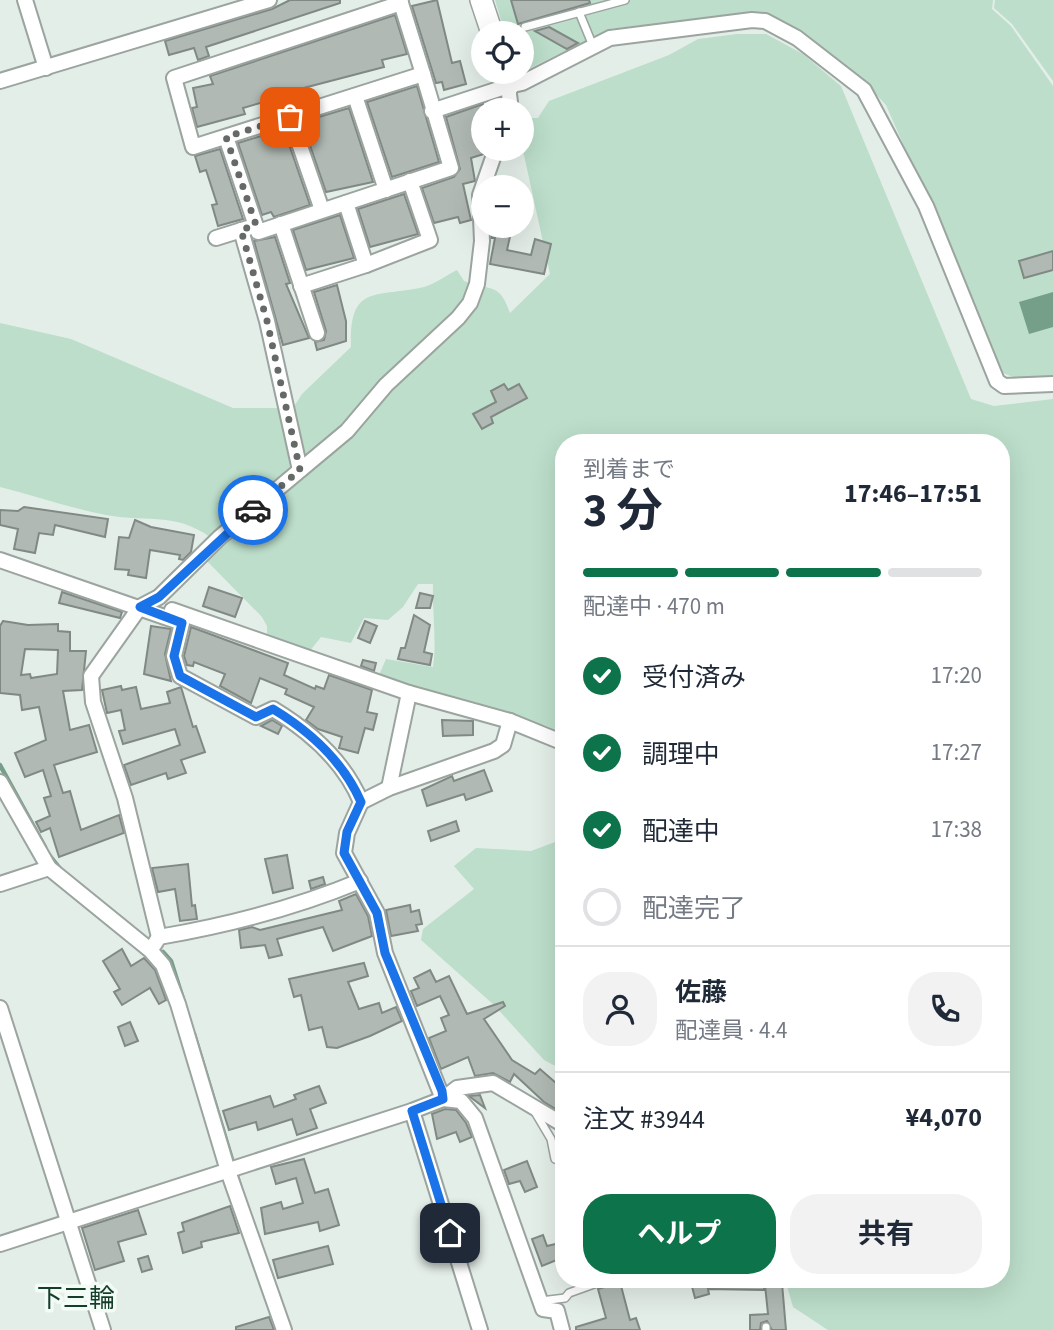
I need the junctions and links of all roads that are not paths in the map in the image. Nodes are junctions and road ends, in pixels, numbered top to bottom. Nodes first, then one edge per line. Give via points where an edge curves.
1 (25, 0) edge
2 (269, 0) edge
3 (481, 0) edge
4 (625, 0) edge
5 (400, 1) edge
6 (579, 12) junction
7 (488, 21) edge
8 (534, 24) edge
9 (594, 46) junction
10 (46, 68) junction
11 (423, 74) junction
12 (534, 77) edge
13 (0, 81) edge
14 (494, 84) edge
15 (355, 96) junction
16 (432, 111) junction
17 (290, 117) junction
18 (226, 137) junction
19 (492, 161) edge
20 (410, 181) junction
21 (386, 190) junction
22 (346, 203) junction
23 (323, 210) junction
24 (281, 224) junction
25 (256, 225) junction
26 (241, 230) junction
27 (216, 238) dead end
28 (366, 265) junction
29 (301, 286) junction
30 (317, 333) dead end
31 (1053, 384) edge
32 (300, 470) junction
33 (0, 560) edge
34 (140, 607) junction
35 (409, 693) junction
36 (510, 721) junction
37 (536, 731) junction
38 (555, 739) edge
39 (503, 745) junction
40 (0, 782) edge
41 (389, 788) junction
42 (361, 802) junction
43 (49, 868) junction
44 (360, 881) junction
45 (0, 884) edge
46 (159, 937) junction
47 (150, 950) junction
48 (0, 1008) edge
49 (443, 1099) junction
50 (531, 1105) junction
51 (412, 1111) junction
52 (555, 1120) edge
53 (555, 1159) edge
54 (233, 1170) junction
55 (69, 1222) junction
56 (0, 1244) edge
57 (583, 1288) edge
58 (541, 1301) junction
59 (103, 1330) edge
60 (284, 1330) edge
61 (480, 1330) edge
62 (562, 1330) edge

1 - 10 street
2 - 10 street
3 - 7 street
4 - 6 lane
5 - 11 street
5 - 18 street via 174,78 193,147
6 - 8 lane
6 - 9 lane
9 - 12 street
9 - 31 street via 610,38 752,20 765,21 797,38 864,89 926,206 997,381 1004,386
10 - 13 street
11 - 15 street
11 - 16 street
14 - 16 street
15 - 17 street
15 - 21 street
16 - 20 street via 452,168
17 - 18 street
17 - 23 street
18 - 25 street
19 - 32 street via 480,195 479,270 470,303 386,385 347,431
20 - 21 street
20 - 28 street via 430,240
21 - 22 street
22 - 23 street
22 - 28 street
23 - 24 street
24 - 25 street via 258,232
24 - 29 street
25 - 26 street
26 - 27 street
26 - 32 street via 267,321
28 - 29 street
29 - 30 street
32 - 34 street via 220,537 159,597
33 - 34 street
34 - 35 street via 158,605
34 - 42 street via 182,623 174,656 180,676 256,717 273,709 284,716 338,760
34 - 46 street via 90,682
35 - 36 street
35 - 41 street
36 - 37 street
36 - 39 street
37 - 38 street
37 - 39 street via 517,735
39 - 41 street
40 - 43 street
41 - 42 street
42 - 44 street via 344,844 344,853
43 - 45 street
43 - 47 street
44 - 46 street via 305,904
44 - 49 street via 377,913 385,953
46 - 47 street
47 - 54 street via 163,965 178,1004
48 - 55 street
49 - 50 street via 457,1088 493,1083
49 - 51 street
49 - 58 street via 461,1101 475,1118
50 - 52 street
50 - 53 lane via 551,1139
51 - 54 street
51 - 61 street
54 - 55 street
54 - 60 street
55 - 56 street
55 - 59 street
57 - 58 lane via 565,1298
58 - 62 street via 543,1309 557,1311

